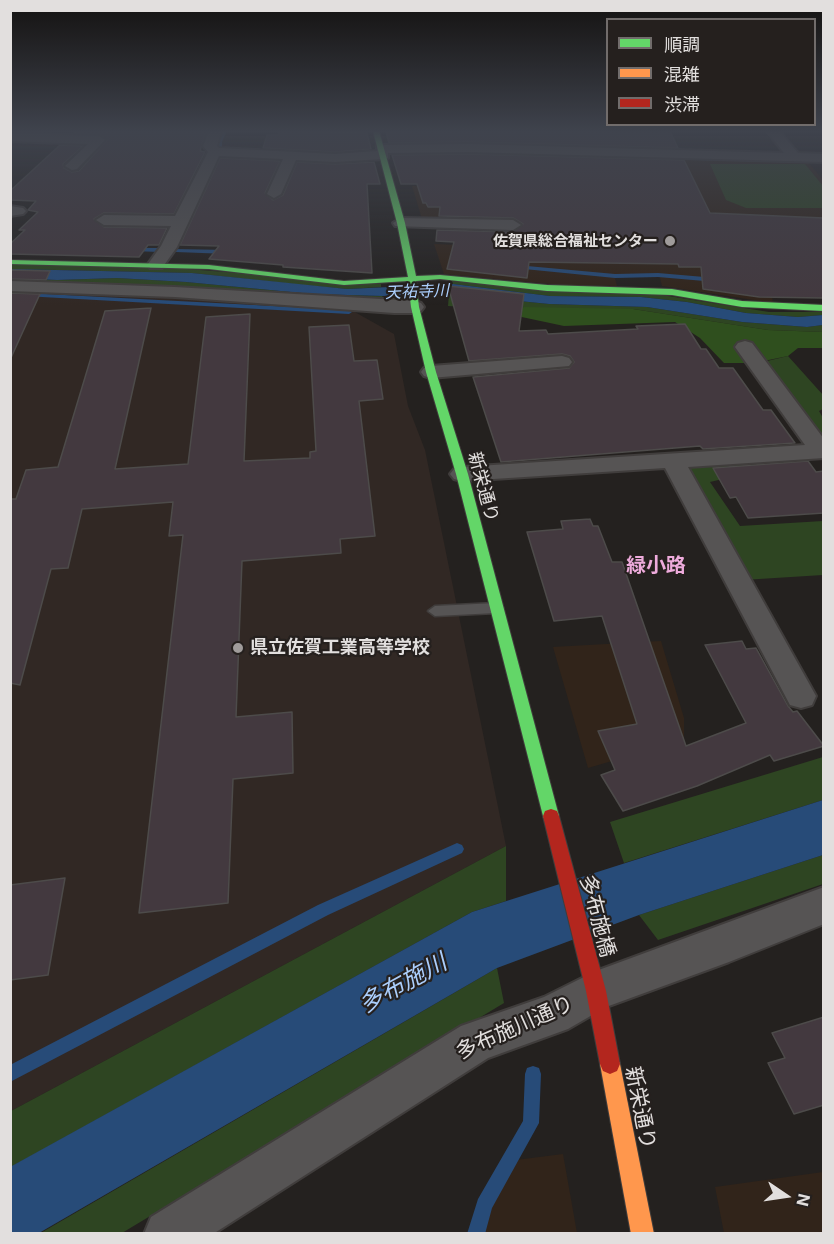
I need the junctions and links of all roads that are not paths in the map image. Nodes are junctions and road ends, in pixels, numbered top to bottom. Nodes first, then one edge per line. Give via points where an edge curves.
1 (196, 189) edge
2 (276, 189) edge
3 (392, 189) edge
4 (274, 194) dead end
5 (104, 220) dead end
6 (182, 221) junction
7 (401, 223) junction
8 (513, 225) dead end
9 (10, 262) edge
10 (156, 264) junction
11 (412, 278) junction
12 (10, 286) edge
13 (415, 307) junction
14 (824, 308) edge
15 (745, 347) dead end
16 (562, 362) dead end
17 (431, 372) junction
18 (822, 451) edge
19 (674, 461) junction
20 (462, 474) junction
21 (496, 608) junction
22 (435, 611) dead end
23 (801, 696) dead end
24 (558, 852) joint
25 (824, 905) edge
26 (596, 991) junction
27 (168, 1233) edge
28 (643, 1233) edge

1 - 6 street
2 - 4 street
3 - 7 street, 新栄通り
5 - 6 street
6 - 10 street
7 - 8 street
7 - 11 street, 新栄通り
9 - 10 street
10 - 11 street via 344,283
11 - 13 street, 新栄通り
11 - 14 street via 672,292 742,304
12 - 13 street
13 - 17 street, 新栄通り
15 - 18 street
16 - 17 street
17 - 20 street, 新栄通り
18 - 19 street
19 - 20 street
19 - 23 street
20 - 21 street, 新栄通り
21 - 22 lane
21 - 24 street, 新栄通り
24 - 26 street, 多布施橋
25 - 26 street, 多布施川通り
26 - 27 street, 多布施川通り via 553,1014 476,1041
26 - 28 street, 新栄通り

